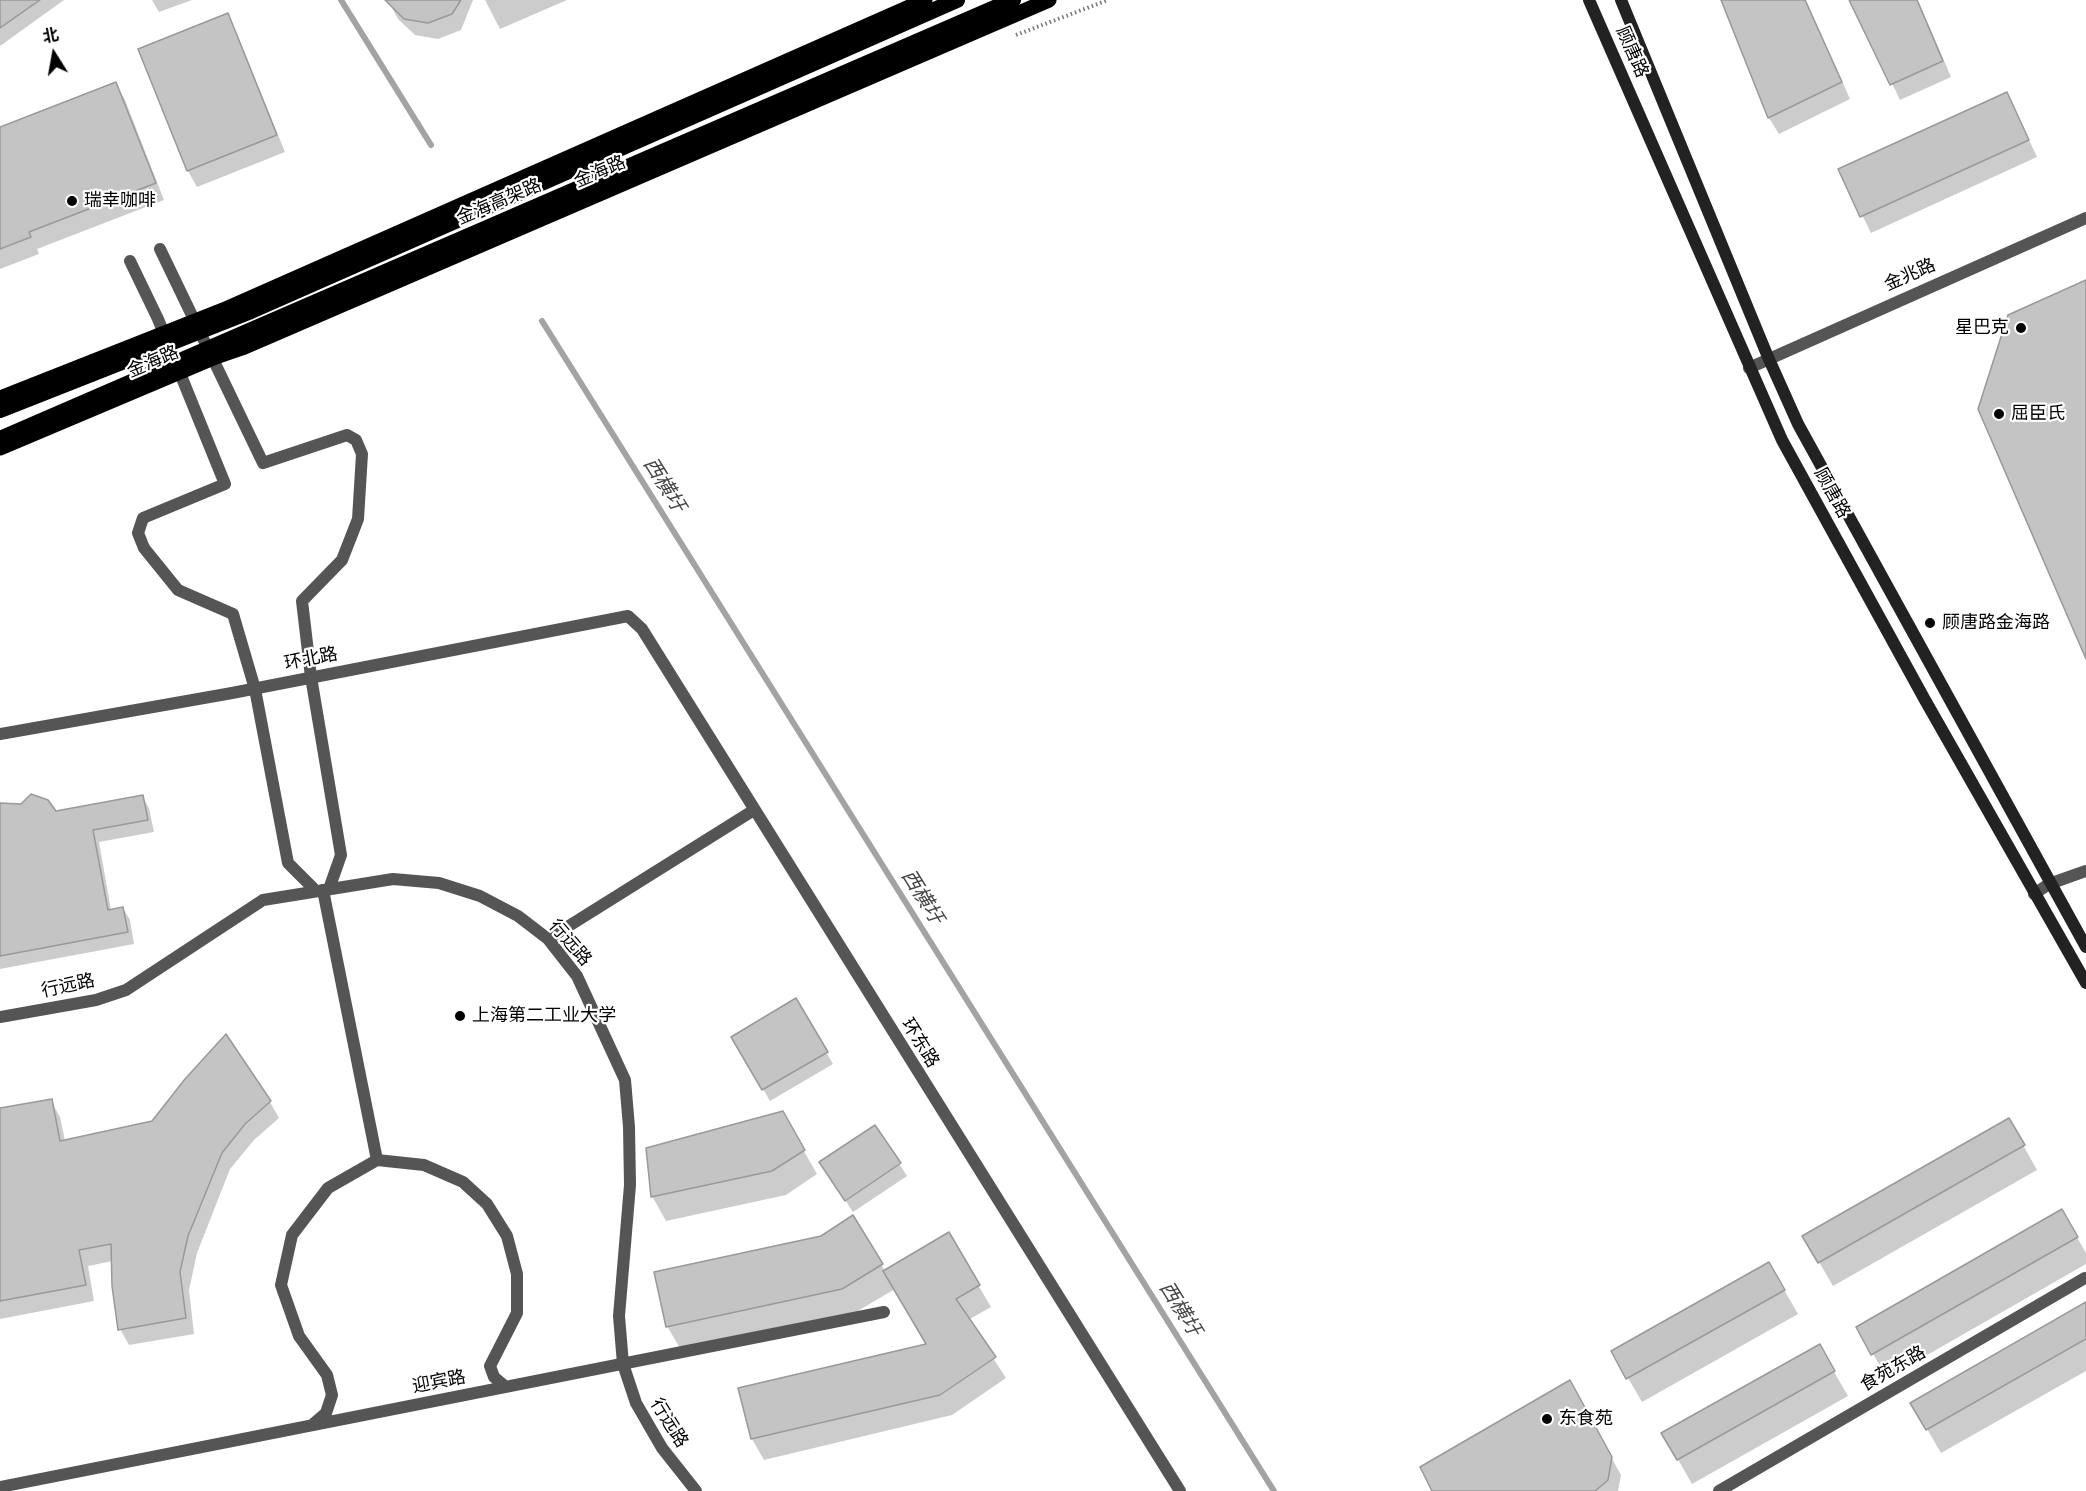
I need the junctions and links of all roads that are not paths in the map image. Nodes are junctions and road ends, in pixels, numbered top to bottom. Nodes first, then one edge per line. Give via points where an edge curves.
1 (925, 0) edge
2 (957, 0) edge
3 (1013, 0) edge
4 (1049, 0) edge
5 (1588, 0) edge
6 (1621, 0) edge
7 (2086, 218) edge
8 (160, 249) dead end
9 (130, 261) dead end
10 (196, 321) junction
11 (163, 333) junction
12 (1767, 357) junction
13 (213, 358) junction
14 (1749, 368) junction
15 (179, 372) junction
16 (0, 398) edge
17 (0, 410) edge
18 (0, 439) edge
19 (0, 448) edge
20 (628, 616) joint
21 (311, 677) junction
22 (255, 689) junction
23 (0, 734) edge
24 (754, 810) junction
25 (2086, 871) edge
26 (2049, 884) junction
27 (323, 890) junction
28 (2034, 894) junction
29 (548, 939) junction
30 (2086, 947) edge
31 (2086, 983) edge
32 (0, 1017) edge
33 (377, 1160) junction
34 (2085, 1278) edge
35 (884, 1312) dead end
36 (623, 1364) junction
37 (506, 1387) junction
38 (311, 1426) junction
39 (0, 1487) edge
40 (696, 1491) edge
41 (1180, 1491) edge
42 (1719, 1491) edge

1 - 10 main road, 金海路
2 - 17 highway, 金海高架路 via 250,311
3 - 18 highway, 金海高架路
4 - 13 main road, 金海路
5 - 14 main road, 顾唐路
6 - 12 main road, 顾唐路
7 - 12 street, 金兆路
8 - 10 street
9 - 11 street
10 - 11 main road, 金海路
10 - 13 street
11 - 15 street
11 - 16 main road, 金海路
12 - 14 street, 金兆路
12 - 26 main road, 顾唐路 via 1798,424
13 - 15 main road, 金海路
13 - 21 street via 263,463 346,435 356,441 362,454 358,519 342,560 302,601
14 - 28 main road, 顾唐路 via 1782,440
15 - 19 main road, 金海路
15 - 22 street via 225,484 143,518 138,533 144,548 178,591 233,614
20 - 21 street, 环北路
20 - 24 street, 环东路 via 642,629
21 - 22 street, 环北路
21 - 27 street via 341,855
22 - 23 street, 环北路
22 - 27 street via 288,863
24 - 29 street
24 - 41 street, 环东路
25 - 26 street
26 - 28 street
26 - 30 main road, 顾唐路
27 - 29 street, 行远路 via 393,879 439,883 480,896 518,916
27 - 32 street, 行远路 via 263,900 126,990 96,1000
27 - 33 street
28 - 31 main road, 顾唐路
29 - 36 street, 行远路 via 577,976 625,1080 630,1185 619,1316
33 - 37 street via 424,1166 463,1182 487,1204 507,1236 517,1274 517,1313 490,1366 494,1377
33 - 38 street via 328,1188 292,1235 281,1285 299,1336 327,1375 332,1395 326,1413
34 - 42 street, 食苑东路
35 - 36 street, 迎宾路
36 - 37 street, 迎宾路
36 - 40 street, 行远路 via 636,1403 662,1448
37 - 38 street, 迎宾路
38 - 39 street, 迎宾路

